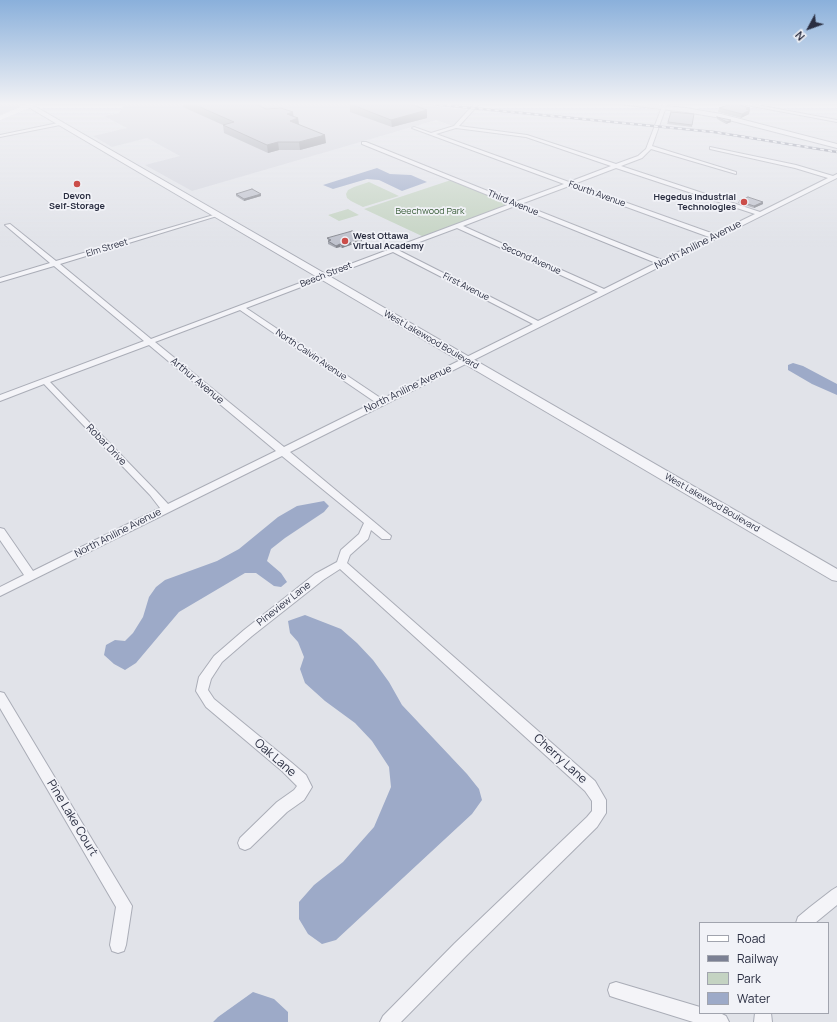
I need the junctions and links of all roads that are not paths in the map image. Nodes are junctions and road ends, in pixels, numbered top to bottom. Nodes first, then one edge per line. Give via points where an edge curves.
1 (105, 152) edge
2 (386, 152) edge
3 (480, 152) edge
4 (574, 152) edge
5 (646, 152) edge
6 (664, 152) edge
7 (728, 152) edge
8 (616, 166) junction
9 (734, 173) dead end
10 (835, 177) edge
11 (567, 184) junction
12 (516, 204) junction
13 (760, 214) junction
14 (214, 215) junction
15 (8, 225) dead end
16 (458, 226) junction
17 (713, 236) junction
18 (394, 250) junction
19 (662, 263) junction
20 (55, 264) junction
21 (321, 277) junction
22 (0, 280) edge
23 (605, 292) junction
24 (241, 308) junction
25 (538, 324) junction
26 (149, 342) junction
27 (466, 360) junction
28 (46, 382) junction
29 (0, 398) edge
30 (381, 402) junction
31 (281, 451) junction
32 (166, 509) junction
33 (369, 522) junction
34 (0, 532) edge
35 (386, 536) dead end
36 (341, 564) junction
37 (837, 576) edge
38 (31, 577) junction
39 (0, 592) edge
40 (202, 691) joint
41 (0, 697) edge
42 (245, 843) dead end
43 (837, 895) edge
44 (805, 922) edge
45 (118, 945) dead end
46 (616, 990) dead end
47 (389, 1022) edge
48 (720, 1022) edge

1 - 14 street, West Lakewood Boulevard
2 - 12 street, Third Avenue
3 - 11 street, Fourth Avenue
4 - 8 street
5 - 8 street, Beech Street via 640,157
6 - 9 street
7 - 10 street
8 - 11 street, Beech Street
8 - 13 street
10 - 13 street, North Aniline Avenue
11 - 12 street, Beech Street
11 - 17 street, Fourth Avenue
12 - 16 street, Beech Street
12 - 19 street, Third Avenue
13 - 17 street, North Aniline Avenue
14 - 20 street, Elm Street
14 - 21 street, West Lakewood Boulevard
15 - 20 street, Arthur Avenue
16 - 18 street, Beech Street
16 - 23 street, Second Avenue
17 - 19 street, North Aniline Avenue
18 - 21 street, Beech Street
18 - 25 street, First Avenue
19 - 23 street, North Aniline Avenue
20 - 22 street, Elm Street
20 - 26 street, Arthur Avenue
21 - 24 street, Beech Street
21 - 27 street, West Lakewood Boulevard
23 - 25 street, North Aniline Avenue
24 - 26 street, Beech Street
24 - 30 street, North Calvin Avenue
25 - 27 street, North Aniline Avenue
26 - 28 street, Beech Street
26 - 31 street, Arthur Avenue
27 - 30 street, North Aniline Avenue
27 - 37 street, West Lakewood Boulevard
28 - 29 street, Beech Street
28 - 32 street, Robar Drive
30 - 31 street, North Aniline Avenue
31 - 32 street, North Aniline Avenue
31 - 33 street, Arthur Avenue
32 - 38 street, North Aniline Avenue
33 - 35 street, Arthur Avenue
33 - 36 street, Pineview Lane via 364,536 345,553
34 - 38 street
36 - 40 street, Pineview Lane via 307,587 218,659 205,677
36 - 47 street, Cherry Lane via 590,786 599,800 599,813 592,822
38 - 39 street, North Aniline Avenue
40 - 42 street, Oak Lane via 210,702 287,767 305,787
41 - 45 street, Pine Lake Court via 124,906
43 - 44 street
46 - 48 street

